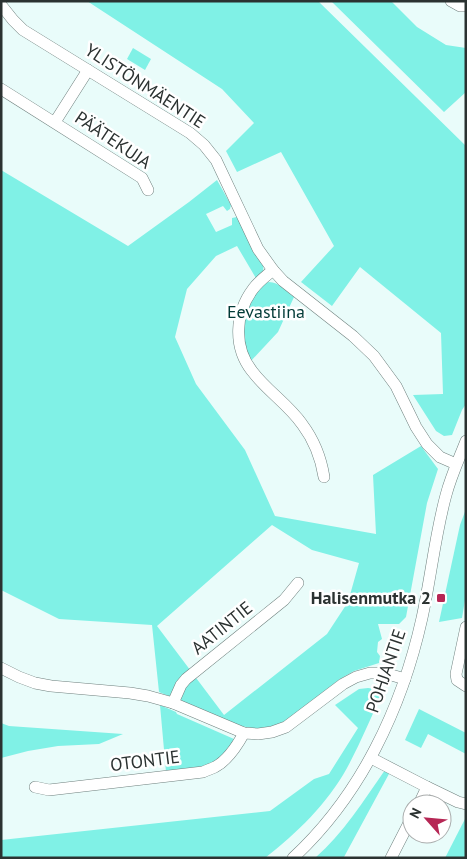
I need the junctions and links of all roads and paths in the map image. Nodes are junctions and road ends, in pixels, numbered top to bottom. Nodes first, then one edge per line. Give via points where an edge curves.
1 (451, 1) edge
2 (1, 5) edge
3 (466, 6) edge
4 (88, 70) junction
5 (1, 89) edge
6 (55, 122) junction
7 (148, 190) dead end
8 (273, 270) junction
9 (466, 441) edge
10 (460, 464) edge
11 (324, 477) dead end
12 (298, 584) dead end
13 (466, 627) edge
14 (1, 668) edge
15 (405, 679) junction
16 (466, 686) edge
17 (173, 703) junction
18 (244, 733) junction
19 (371, 758) junction
20 (35, 787) dead end
21 (428, 787) junction
22 (424, 794) edge
23 (466, 804) edge
24 (402, 837) edge
25 (293, 858) edge
26 (391, 858) edge

1 - 3 street
2 - 4 street, YLISTÖNMÄENTIE via 23,30
4 - 6 street, PÄÄTEKUJA
4 - 8 street, YLISTÖNMÄENTIE via 204,145 216,160 258,249
5 - 6 street, PÄÄTEKUJA
6 - 7 street, PÄÄTEKUJA via 142,178
8 - 10 street, YLISTÖNMÄENTIE via 374,356 396,386 427,444 440,457
8 - 11 street via 246,300 240,316 238,341 251,371 302,424 315,445
9 - 10 street, POHJANTIE
10 - 15 street, POHJANTIE via 446,495 414,653
12 - 17 street, AATINTIE via 284,600 186,679
13 - 16 street via 456,674 457,680
14 - 17 street via 35,683 130,693
15 - 18 street via 382,673 356,677 286,727 258,734
15 - 19 street, POHJANTIE
17 - 18 street
18 - 20 street, OTONTIE via 224,760 203,772 48,790
19 - 21 street
19 - 25 street, POHJANTIE via 343,803
21 - 22 street
21 - 23 street
24 - 26 street

